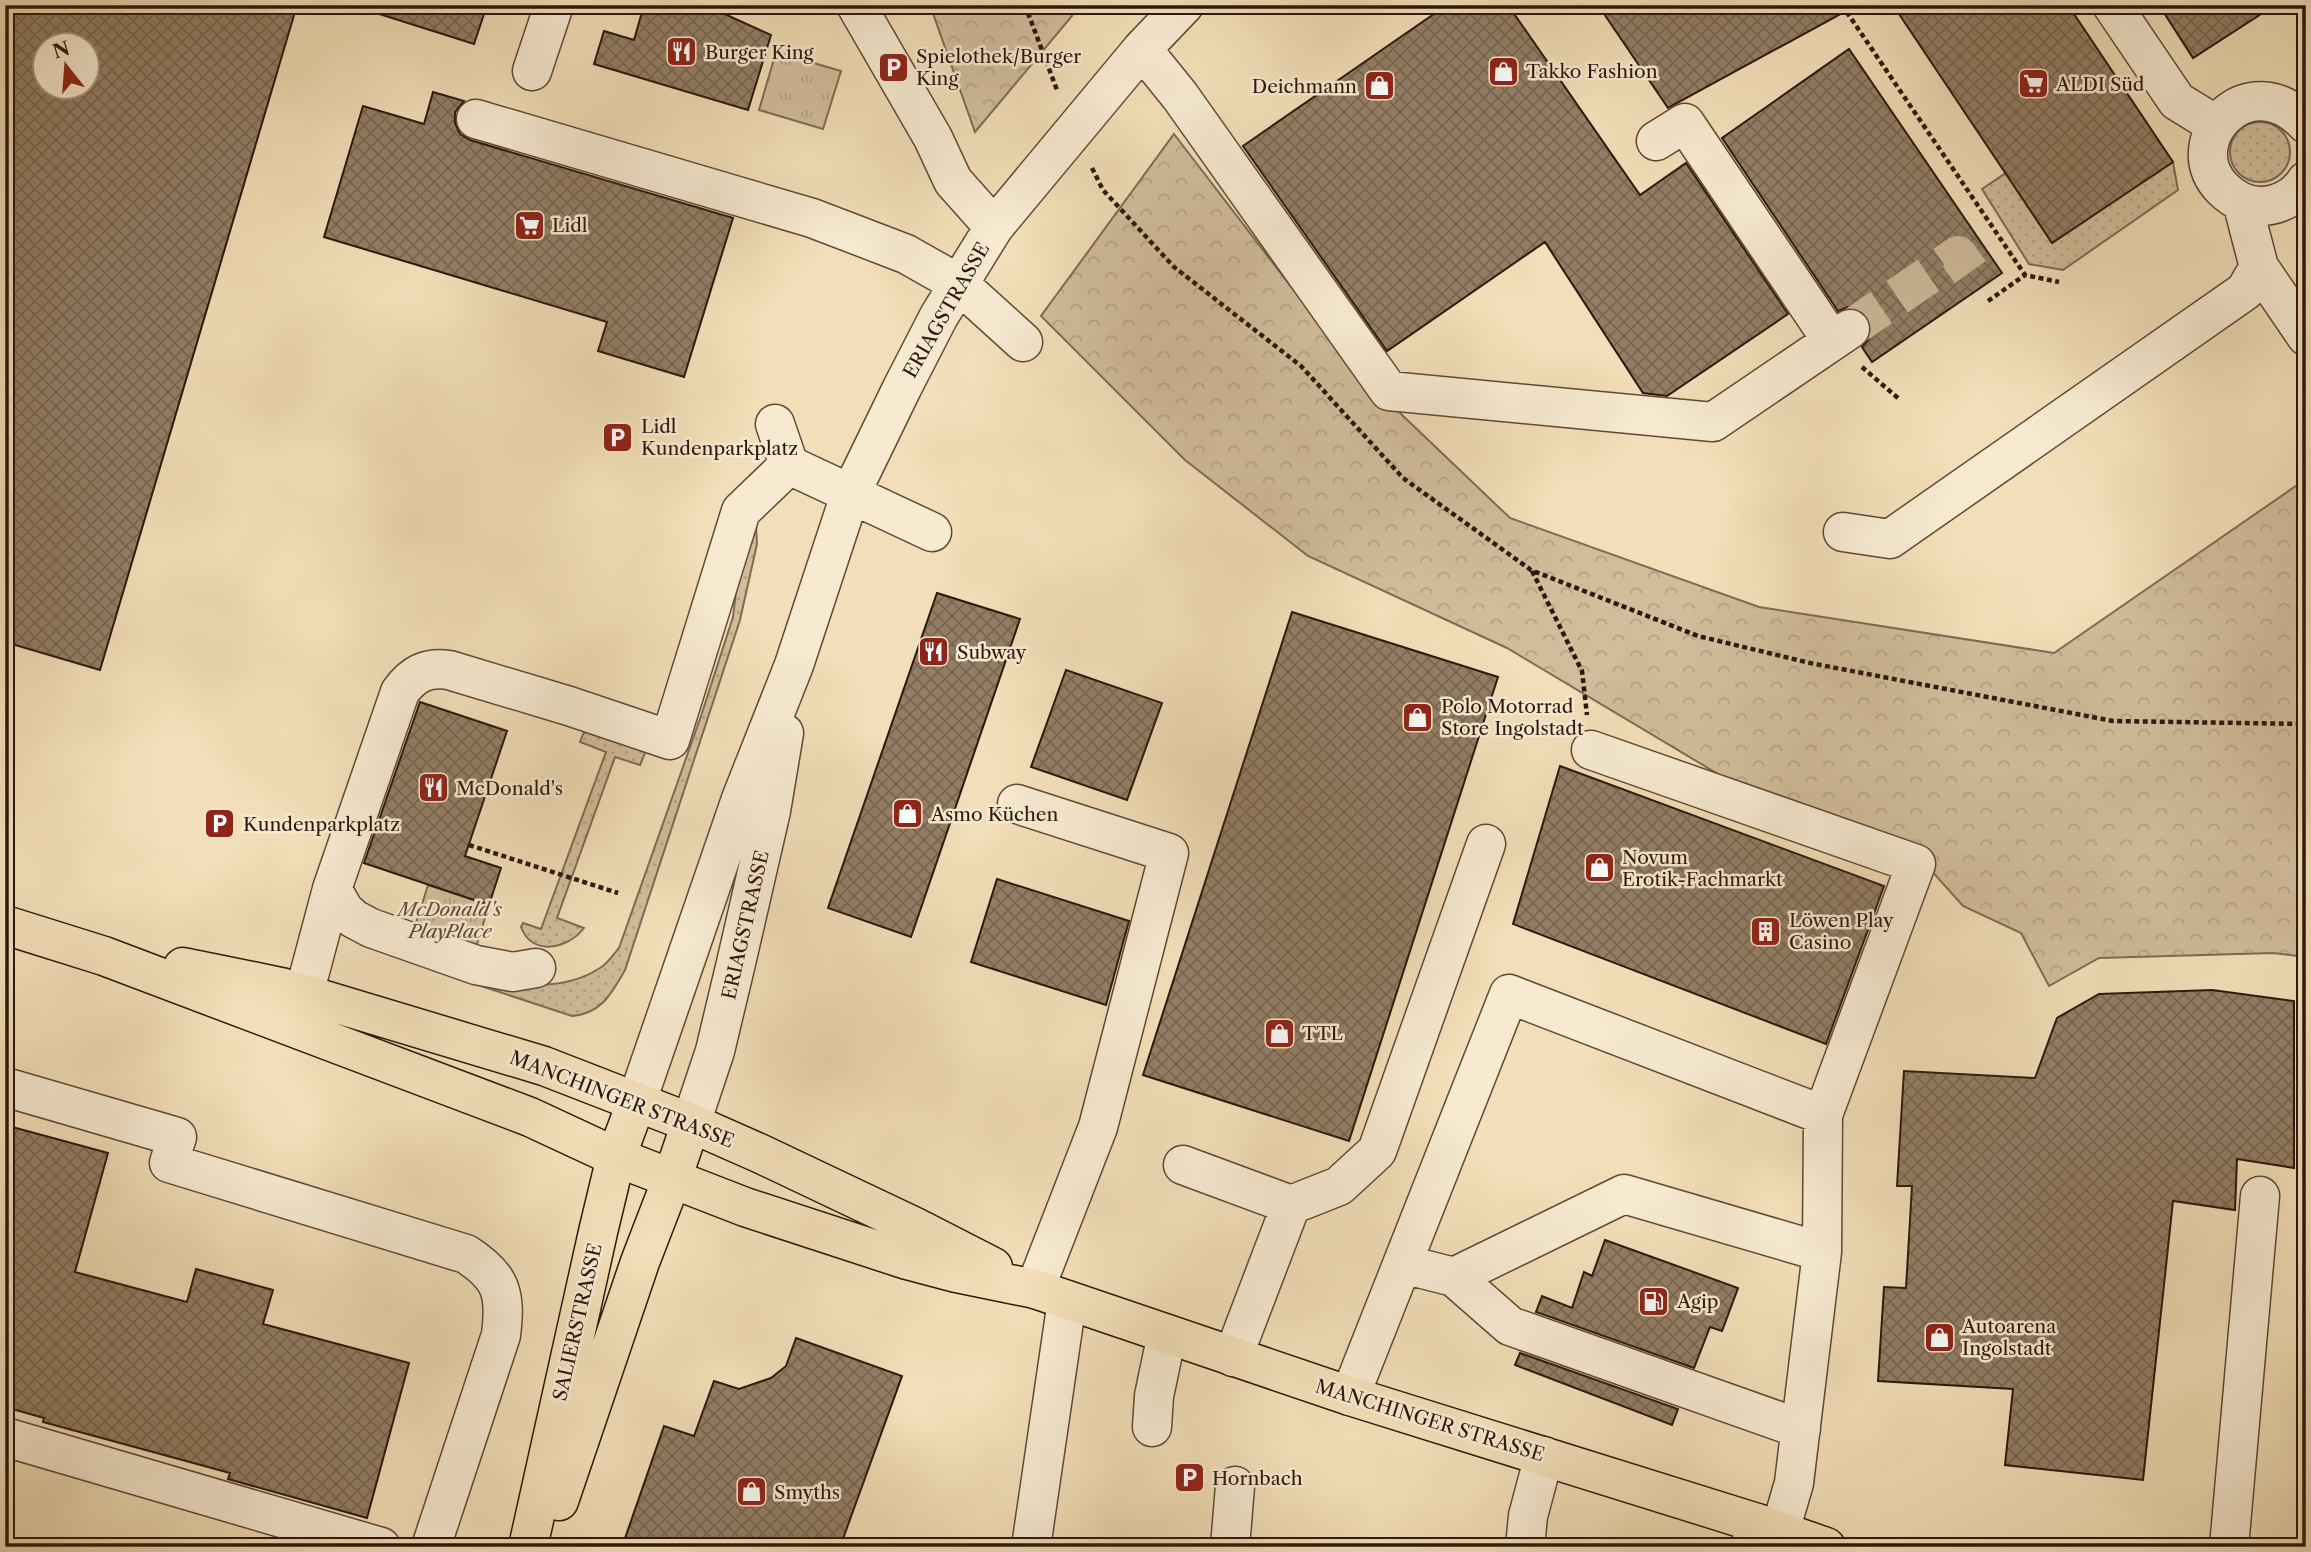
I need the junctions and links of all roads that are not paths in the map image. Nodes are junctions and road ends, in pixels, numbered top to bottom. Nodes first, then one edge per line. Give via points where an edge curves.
1 (554, 5) edge
2 (856, 5) edge
3 (1184, 5) edge
4 (2112, 5) edge
5 (1142, 49) junction
6 (532, 71) dead end
7 (476, 119) dead end
8 (2306, 124) edge
9 (2216, 125) junction
10 (1656, 141) dead end
11 (2306, 181) edge
12 (2242, 202) junction
13 (994, 227) junction
14 (2259, 267) junction
15 (959, 284) junction
16 (2306, 336) edge
17 (1023, 342) dead end
18 (775, 424) dead end
19 (789, 465) junction
20 (850, 495) junction
21 (932, 532) dead end
22 (1843, 532) dead end
23 (794, 665) junction
24 (1591, 750) road end
25 (1017, 804) dead end
26 (1486, 844) dead end
27 (332, 889) junction
28 (5, 925) edge
29 (104, 956) junction
30 (536, 968) dead end
31 (304, 994) junction
32 (5, 1087) edge
33 (636, 1101) junction
34 (1823, 1115) junction
35 (691, 1123) junction
36 (616, 1157) junction
37 (1183, 1165) dead end
38 (672, 1179) junction
39 (2260, 1196) dead end
40 (1291, 1205) junction
41 (1822, 1252) junction
42 (1402, 1264) junction
43 (1454, 1277) junction
44 (1051, 1295) junction
45 (1167, 1334) junction
46 (1233, 1357) junction
47 (1350, 1396) junction
48 (1152, 1427) dead end
49 (1801, 1429) junction
50 (5, 1437) edge
51 (1544, 1455) junction
52 (1235, 1486) dead end
53 (1762, 1533) edge
54 (381, 1547) edge
55 (432, 1547) edge
56 (528, 1547) edge
57 (541, 1547) edge
58 (1031, 1547) edge
59 (1230, 1547) edge
60 (1525, 1547) edge
61 (1826, 1547) edge
62 (2229, 1547) edge

1 - 6 street
2 - 13 street via 953,181
3 - 5 street, ERIAGSTRASSE
4 - 9 street via 2177,101
5 - 10 street via 1389,391 1713,422 1841,335 1685,123
5 - 13 street, ERIAGSTRASSE
7 - 15 street via 812,218 906,254
8 - 9 street via 2294,111 2261,100 2244,103
9 - 12 street via 2209,147 2211,170 2218,184
11 - 12 street via 2275,205
12 - 14 street
13 - 15 street, ERIAGSTRASSE
14 - 16 street
14 - 22 street via 2245,291 1890,539
15 - 17 street
15 - 20 street, ERIAGSTRASSE
18 - 19 street
19 - 20 street
19 - 27 street via 741,511 670,740 449,670 436,668 411,677 400,692
20 - 21 street
20 - 23 street, ERIAGSTRASSE
23 - 33 street, ERIAGSTRASSE via 741,799
23 - 35 street, ERIAGSTRASSE via 771,811 715,1051
24 - 34 street via 1916,864
25 - 44 street via 1170,853
26 - 40 street via 1377,1151 1339,1186
27 - 30 street via 344,910 371,928 476,965 513,972
27 - 31 street
28 - 29 main road, MANCHINGER STRASSE
29 - 31 main road, MANCHINGER STRASSE via 221,974
29 - 36 main road, MANCHINGER STRASSE via 530,1117
31 - 33 main road, MANCHINGER STRASSE via 544,1066
32 - 55 street via 177,1138 169,1163 466,1254 484,1265 499,1284 504,1312 500,1335
33 - 35 main road, MANCHINGER STRASSE
33 - 36 main road, SALIERSTRASSE
34 - 41 street
34 - 42 street via 1508,994
35 - 38 main road, ERIAGSTRASSE
35 - 44 main road, MANCHINGER STRASSE
36 - 38 main road, MANCHINGER STRASSE
36 - 56 main road, SALIERSTRASSE
37 - 40 street
38 - 44 main road, MANCHINGER STRASSE via 907,1260
38 - 57 main road, SALIERSTRASSE
39 - 62 street
40 - 46 street
41 - 43 street via 1624,1194
41 - 49 street
42 - 43 street
42 - 47 street
43 - 49 street via 1510,1326
44 - 45 main road, MANCHINGER STRASSE
44 - 58 street
45 - 46 main road, MANCHINGER STRASSE
45 - 48 street
46 - 47 main road, MANCHINGER STRASSE
47 - 51 main road, MANCHINGER STRASSE
49 - 53 street via 1794,1483
50 - 54 street
51 - 53 main road, MANCHINGER STRASSE
51 - 60 street
52 - 59 street
53 - 61 main road, MANCHINGER STRASSE

